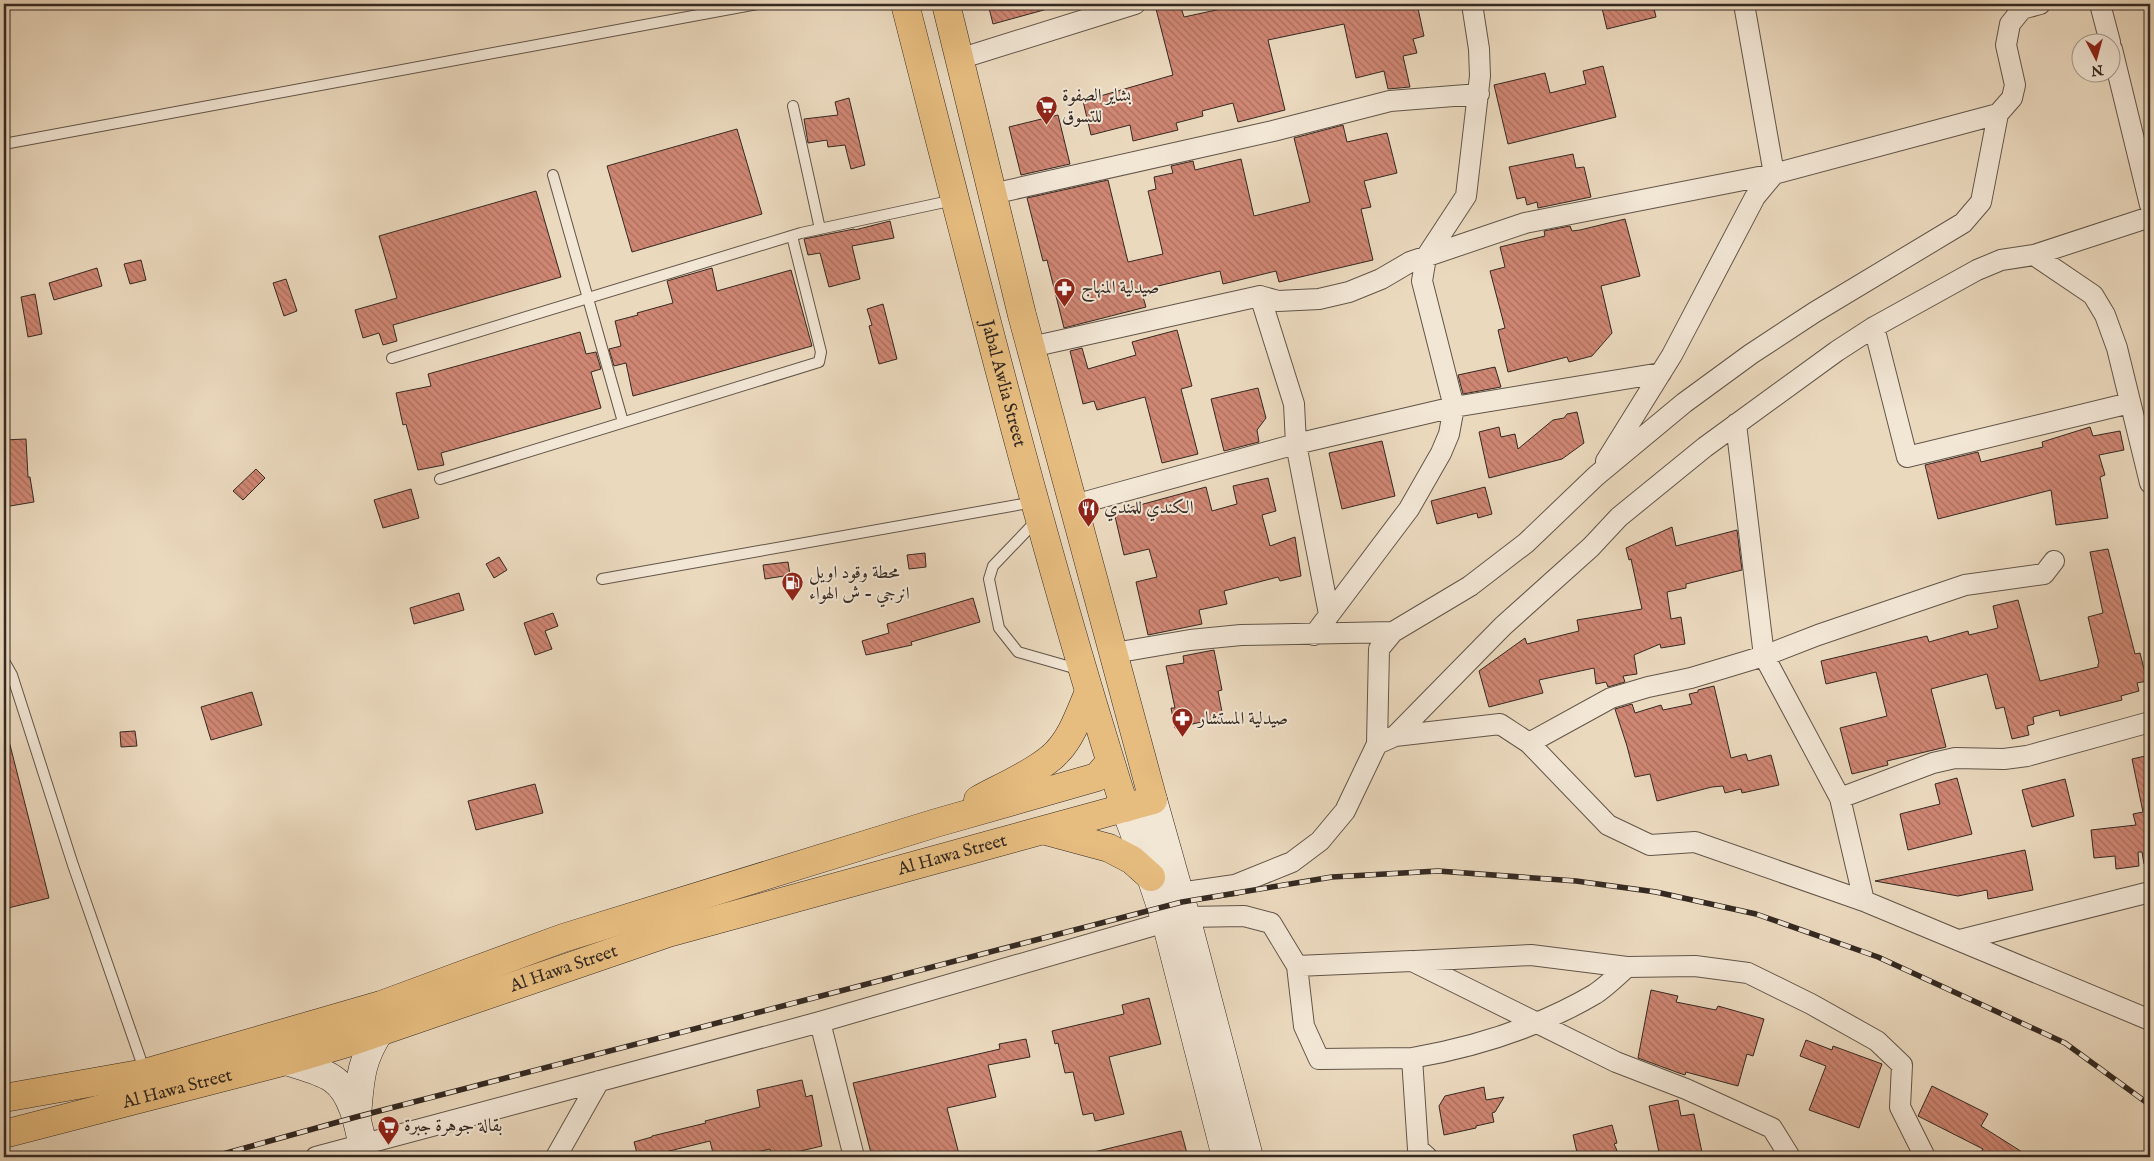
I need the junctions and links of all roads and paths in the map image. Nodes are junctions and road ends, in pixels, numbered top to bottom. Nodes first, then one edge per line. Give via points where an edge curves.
1 (757, 4) edge
2 (905, 4) edge
3 (946, 4) edge
4 (1135, 4) edge
5 (1472, 4) edge
6 (2100, 4) edge
7 (1748, 5) edge
8 (2027, 5) edge
9 (2107, 32) edge
10 (960, 59) junction
11 (2120, 82) edge
12 (1478, 94) junction
13 (793, 106) dead end
14 (1998, 114) junction
15 (4, 144) edge
16 (1774, 174) junction
17 (553, 175) dead end
18 (992, 194) junction
19 (955, 200) junction
20 (2150, 205) edge
21 (2150, 217) edge
22 (820, 229) junction
23 (792, 236) junction
24 (2034, 255) junction
25 (1426, 257) junction
26 (588, 296) junction
27 (1260, 296) junction
28 (1874, 327) junction
29 (1031, 347) junction
30 (392, 358) dead end
31 (1661, 373) junction
32 (2130, 403) junction
33 (1454, 407) junction
34 (623, 422) junction
35 (1736, 424) junction
36 (1296, 444) junction
37 (1596, 476) junction
38 (440, 479) dead end
39 (2150, 483) edge
40 (1074, 506) junction
41 (1037, 510) junction
42 (2054, 561) dead end
43 (602, 579) dead end
44 (1330, 614) junction
45 (1393, 632) junction
46 (1314, 635) junction
47 (1114, 653) junction
48 (1764, 656) junction
49 (4, 661) edge
50 (1086, 682) junction
51 (2150, 722) edge
52 (1395, 736) junction
53 (1529, 743) junction
54 (1377, 744) junction
55 (1141, 756) junction
56 (1110, 762) junction
57 (1840, 798) junction
58 (1153, 800) junction
59 (1125, 808) junction
60 (936, 823) junction
61 (1044, 831) junction
62 (1151, 877) junction
63 (2150, 892) edge
64 (1864, 901) junction
65 (1177, 911) junction
66 (1960, 940) junction
67 (1412, 961) junction
68 (1297, 966) junction
69 (1627, 967) junction
70 (2150, 1020) edge
71 (820, 1022) junction
72 (1538, 1022) junction
73 (380, 1032) junction
74 (1412, 1058) junction
75 (286, 1061) junction
76 (145, 1073) junction
77 (599, 1081) junction
78 (4, 1098) edge
79 (356, 1118) junction
80 (4, 1134) edge
81 (363, 1151) edge
82 (316, 1157) edge
83 (556, 1157) edge
84 (854, 1157) edge
85 (1226, 1157) edge
86 (1249, 1157) edge
87 (1427, 1157) edge
88 (1790, 1157) edge
89 (1925, 1157) edge

1 - 15 lane
2 - 19 highway, Jabal Awlia Street
3 - 10 highway, Jabal Awlia Street
4 - 10 street
5 - 12 street via 1479,49
6 - 9 street
7 - 16 street
8 - 14 street via 2010,24 2006,45 2015,85 2012,98
10 - 18 highway, Jabal Awlia Street
11 - 20 street
12 - 18 street via 1390,101 1273,131
12 - 25 street via 1466,196
13 - 22 lane
14 - 16 street
14 - 37 street via 1981,202 1964,223 1751,354 1684,403
16 - 25 street via 1525,223
16 - 31 street via 1755,197
17 - 26 lane
18 - 29 highway, Jabal Awlia Street
19 - 22 lane
19 - 41 highway, Jabal Awlia Street
21 - 24 street
22 - 23 lane
23 - 26 lane
23 - 34 lane via 821,352 819,362
24 - 28 street via 2000,260 1977,270
24 - 32 street via 2093,295 2116,348
25 - 27 street via 1349,292 1319,299 1278,301
25 - 33 street via 1422,281
26 - 30 lane
26 - 34 lane
27 - 29 street
27 - 36 street via 1294,404
28 - 32 street via 1907,457
28 - 35 street
29 - 40 highway, Jabal Awlia Street
31 - 33 street
31 - 37 street
32 - 39 street
33 - 36 street
33 - 44 street via 1449,434 1441,453 1410,510
34 - 38 lane
35 - 48 street
35 - 52 street via 1619,517 1503,626
36 - 40 street
36 - 44 street
37 - 45 street via 1519,548 1470,586
40 - 47 highway, Jabal Awlia Street
41 - 43 lane
41 - 50 highway, Jabal Awlia Street
41 - 50 lane via 993,566 989,579 999,628 1018,652
42 - 48 street via 2044,574 1965,585
44 - 46 street
45 - 46 street
45 - 54 street via 1379,649
46 - 47 street via 1233,636
47 - 55 highway, Jabal Awlia Street
48 - 53 street via 1611,698
48 - 57 street
49 - 76 lane via 12,675
50 - 56 highway, Jabal Awlia Street
50 - 60 highway via 1071,733 1058,752
51 - 57 street via 2027,756 1955,758 1933,763
52 - 53 street via 1500,724
52 - 54 street
53 - 64 street via 1608,825 1633,837 1650,845 1694,842
54 - 65 street via 1345,811 1320,841 1292,862
55 - 56 highway
55 - 58 highway, Jabal Awlia Street
56 - 59 highway, Jabal Awlia Street
56 - 60 highway, Al Hawa Street via 1097,777
57 - 64 street
58 - 59 highway, Al Hawa Street
58 - 65 street
59 - 61 highway, Al Hawa Street
59 - 62 street
60 - 76 highway, Al Hawa Street via 563,938 381,1005
61 - 62 highway via 1120,853
61 - 73 highway, Al Hawa Street via 668,933
62 - 65 street
63 - 66 street
64 - 66 street
65 - 68 street via 1244,916 1271,923
65 - 71 street
65 - 85 street
65 - 86 street
66 - 70 street
67 - 68 street
67 - 69 street via 1531,955
67 - 72 street
68 - 74 street via 1304,1026 1319,1059
69 - 72 street via 1596,993
69 - 89 street via 1695,966 1748,973 1877,1041 1902,1065 1900,1107
71 - 77 street
71 - 84 street
72 - 74 street via 1491,1039
72 - 88 street via 1616,1062 1772,1128
73 - 75 highway, Al Hawa Street
73 - 79 street via 361,1071
74 - 87 street via 1418,1149
75 - 79 street via 333,1079 345,1092
75 - 80 highway, Al Hawa Street
76 - 78 highway, Al Hawa Street
77 - 81 street
77 - 83 street
79 - 81 street
81 - 82 street

